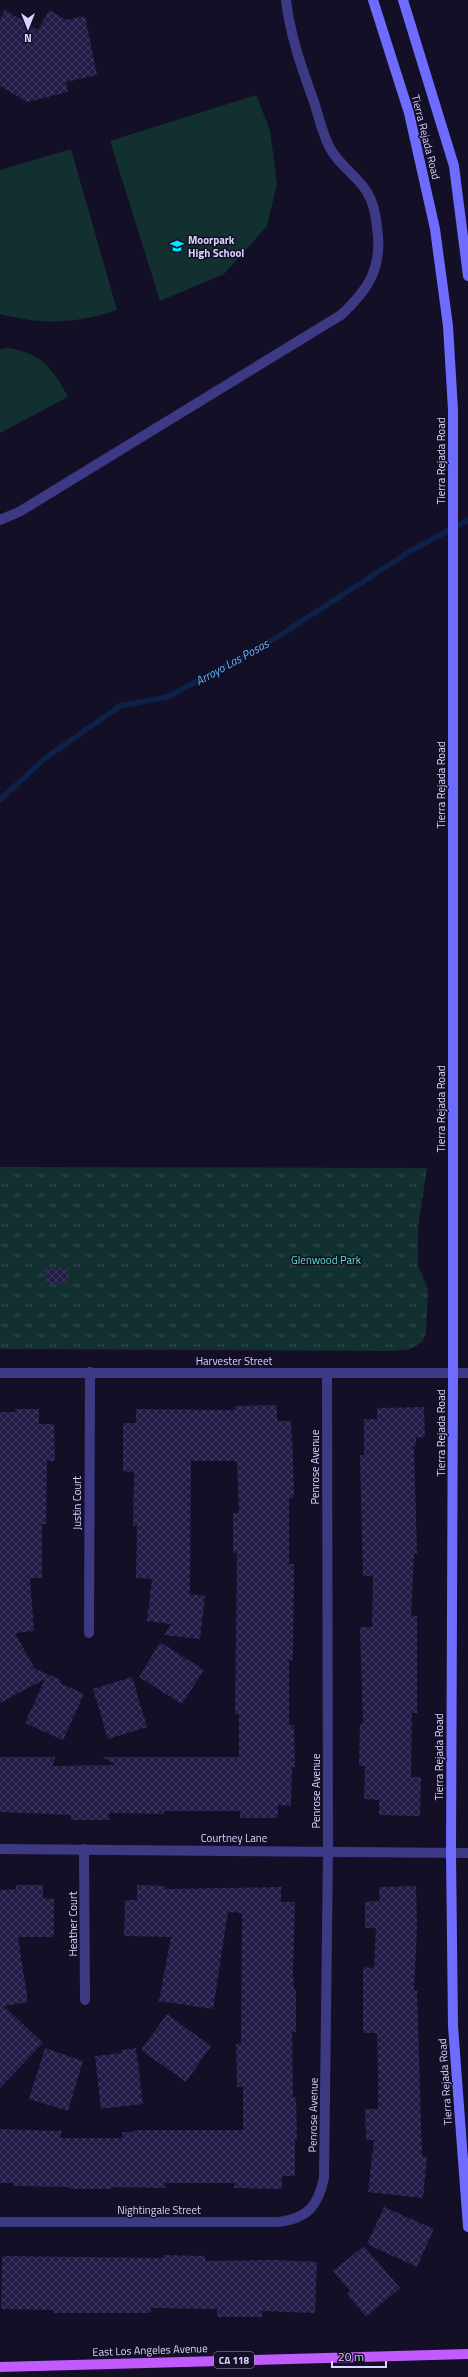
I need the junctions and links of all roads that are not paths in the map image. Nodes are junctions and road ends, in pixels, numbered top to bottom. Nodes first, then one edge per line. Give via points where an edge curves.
1 (286, 0) edge
2 (373, 0) edge
3 (403, 0) edge
4 (468, 276) edge
5 (0, 520) edge
6 (90, 1372) junction
7 (0, 1373) edge
8 (327, 1373) junction
9 (453, 1373) junction
10 (468, 1373) edge
11 (89, 1633) dead end
12 (0, 1849) edge
13 (84, 1849) junction
14 (328, 1851) junction
15 (451, 1853) junction
16 (468, 1853) edge
17 (85, 2000) dead end
18 (313, 2206) joint
19 (0, 2222) edge
20 (468, 2227) edge
21 (468, 2354) edge
22 (0, 2367) edge

1 - 5 street via 288,20 299,59 329,146 341,164 367,192 376,215 380,244 376,270 361,297 341,315 19,512
2 - 9 main road, Tierra Rejada Road via 409,113 423,168 435,229 448,326 452,410 453,618
3 - 4 main road, Tierra Rejada Road via 454,166
6 - 7 street, Harvester Street
6 - 8 street, Harvester Street
6 - 11 street, Justin Court
8 - 9 street, Harvester Street
8 - 14 street, Penrose Avenue
9 - 10 street, Harvester Street
9 - 15 main road, Tierra Rejada Road
12 - 13 street, Courtney Lane
13 - 14 street, Courtney Lane
13 - 17 street, Heather Court
14 - 15 street, Courtney Lane
14 - 18 street, Penrose Avenue via 324,2178 321,2193
15 - 16 street, Courtney Lane
15 - 20 main road, Tierra Rejada Road via 453,2026
18 - 19 street, Nightingale Street via 295,2220 279,2222
21 - 22 main road, East Los Angeles Avenue / CA 118

